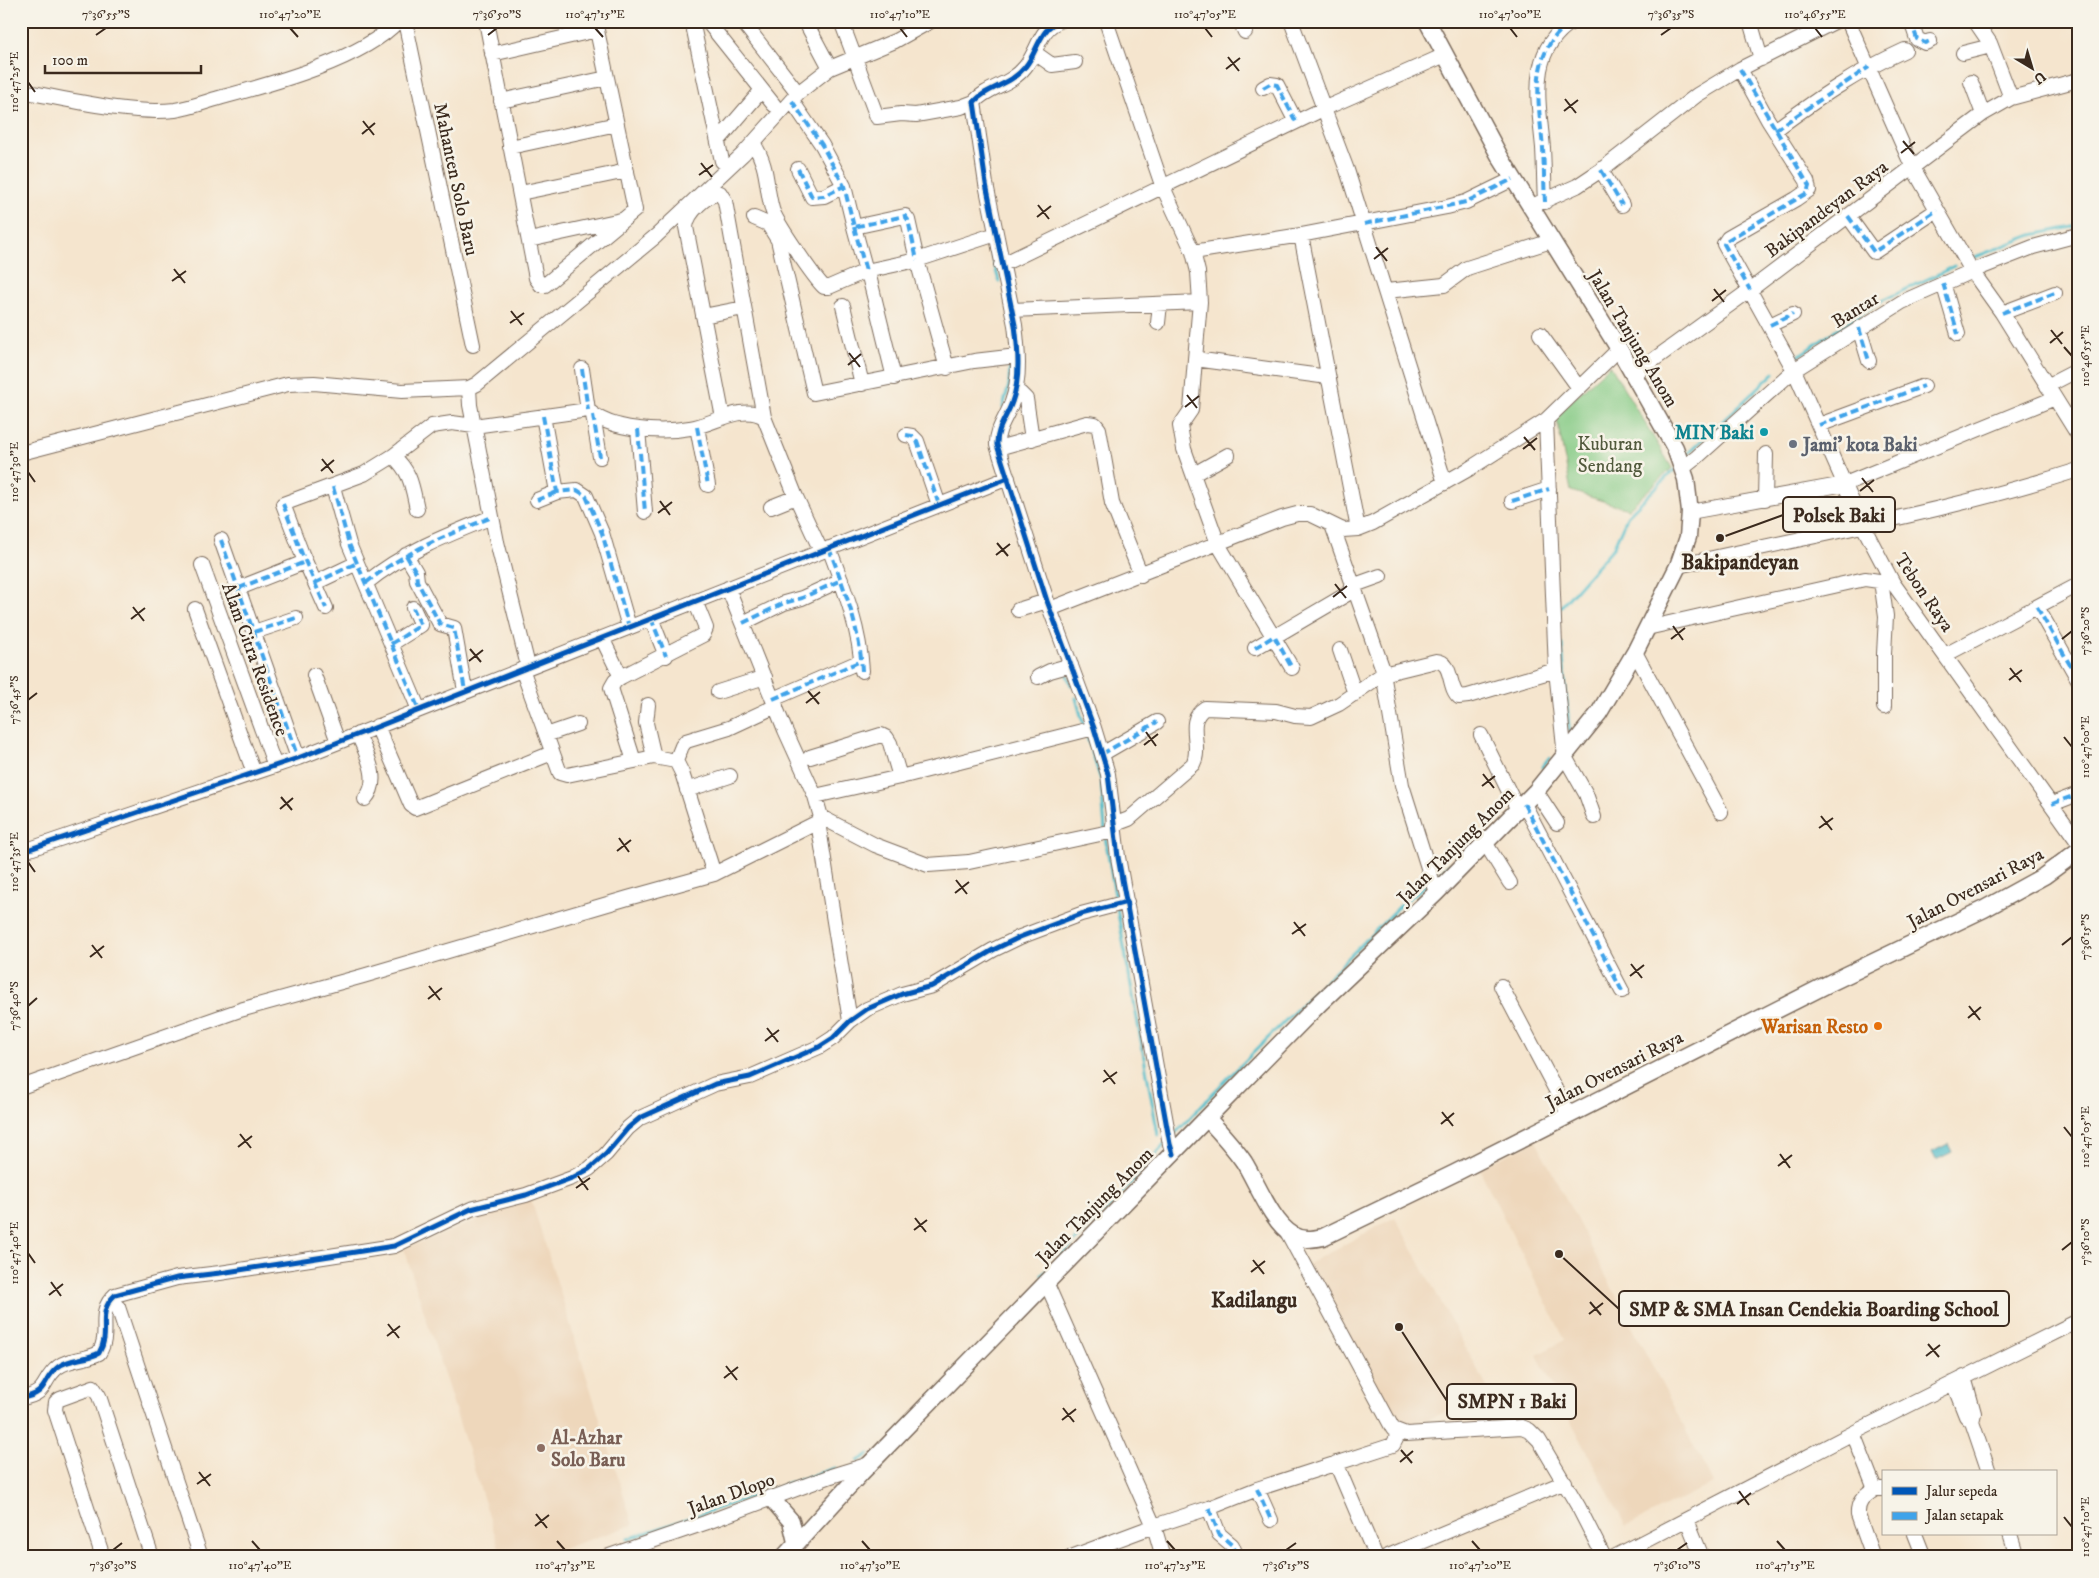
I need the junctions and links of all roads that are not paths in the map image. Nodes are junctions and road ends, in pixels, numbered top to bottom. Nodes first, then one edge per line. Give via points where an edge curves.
1 (398, 21) edge
2 (405, 21) edge
3 (486, 21) edge
4 (692, 21) edge
5 (707, 21) edge
6 (805, 21) edge
7 (841, 21) edge
8 (931, 21) edge
9 (1106, 21) edge
10 (1291, 21) edge
11 (1427, 21) edge
12 (1572, 21) edge
13 (1750, 21) edge
14 (1836, 21) edge
15 (1848, 21) edge
16 (1911, 21) edge
17 (1975, 21) edge
18 (746, 22) edge
19 (1057, 22) edge
20 (596, 25) edge
21 (1930, 41) dead end
22 (1991, 46) junction
23 (1904, 50) dead end
24 (1035, 53) junction
25 (1963, 53) dead end
26 (492, 54) junction
27 (1445, 55) junction
28 (853, 58) junction
29 (1761, 59) junction
30 (1075, 62) dead end
31 (1868, 67) junction
32 (830, 68) junction
33 (1740, 69) junction
34 (607, 78) junction
35 (2078, 80) edge
36 (1971, 82) dead end
37 (1263, 88) dead end
38 (762, 90) junction
39 (21, 91) edge
40 (795, 97) junction
41 (2011, 98) junction
42 (502, 101) junction
43 (774, 105) dead end
44 (967, 105) junction
45 (1323, 109) junction
46 (1983, 114) junction
47 (1296, 122) junction
48 (617, 124) junction
49 (1775, 130) junction
50 (718, 142) junction
51 (753, 143) junction
52 (510, 147) junction
53 (722, 161) dead end
54 (1912, 166) junction
55 (798, 169) dead end
56 (1601, 170) junction
57 (627, 171) junction
58 (1513, 178) junction
59 (1162, 185) junction
60 (844, 186) junction
61 (520, 193) junction
62 (1538, 204) junction
63 (1622, 206) dead end
64 (1937, 210) junction
65 (1848, 216) junction
66 (754, 218) dead end
67 (624, 220) junction
68 (1364, 224) junction
69 (854, 227) junction
70 (1301, 235) junction
71 (2078, 235) edge
72 (990, 236) junction
73 (529, 240) junction
74 (1551, 241) junction
75 (1193, 252) junction
76 (918, 262) junction
77 (1002, 265) junction
78 (1970, 267) junction
79 (867, 273) junction
80 (1943, 283) junction
81 (1750, 290) junction
82 (1386, 291) junction
83 (2055, 293) dead end
84 (1200, 302) junction
85 (1160, 304) junction
86 (843, 306) dead end
87 (744, 308) junction
88 (1012, 310) junction
89 (2002, 313) junction
90 (1793, 314) dead end
91 (704, 316) junction
92 (1158, 322) dead end
93 (1770, 325) junction
94 (1859, 328) junction
95 (1540, 334) dead end
96 (1958, 334) dead end
97 (473, 345) dead end
98 (1619, 349) junction
99 (1013, 356) junction
100 (1195, 359) junction
101 (1869, 361) dead end
102 (1793, 367) junction
103 (947, 368) junction
104 (582, 369) dead end
105 (2078, 370) edge
106 (1634, 374) junction
107 (1328, 377) junction
108 (894, 378) junction
109 (862, 384) junction
110 (1924, 386) dead end
111 (469, 388) junction
112 (1579, 388) junction
113 (1015, 392) junction
114 (2051, 392) junction
115 (590, 412) junction
116 (544, 416) junction
117 (764, 417) junction
118 (723, 418) junction
119 (1546, 420) junction
120 (1819, 425) junction
121 (474, 426) junction
122 (697, 427) junction
123 (638, 429) junction
124 (906, 435) dead end
125 (2078, 435) edge
126 (1032, 439) junction
127 (998, 448) junction
128 (21, 454) edge
129 (1766, 454) dead end
130 (1228, 455) dead end
131 (393, 456) junction
132 (600, 458) dead end
133 (1683, 468) junction
134 (2078, 470) edge
135 (1194, 474) junction
136 (1004, 480) junction
137 (1445, 483) junction
138 (1845, 484) junction
139 (708, 486) dead end
140 (333, 487) junction
141 (1549, 489) junction
142 (558, 492) junction
143 (796, 497) junction
144 (1765, 499) junction
145 (537, 500) dead end
146 (1512, 501) dead end
147 (939, 505) junction
148 (771, 508) dead end
149 (417, 509) dead end
150 (645, 512) dead end
151 (1690, 512) junction
152 (492, 517) junction
153 (1332, 525) junction
154 (1863, 526) junction
155 (1358, 528) junction
156 (221, 540) dead end
157 (1218, 544) junction
158 (825, 550) junction
159 (406, 555) junction
160 (1879, 557) junction
161 (305, 562) junction
162 (357, 563) junction
163 (202, 565) dead end
164 (1678, 566) junction
165 (1141, 575) junction
166 (1380, 576) dead end
167 (1865, 579) junction
168 (841, 580) junction
169 (315, 582) junction
170 (1887, 582) junction
171 (366, 583) junction
172 (2078, 585) edge
173 (239, 588) junction
174 (728, 588) junction
175 (1353, 588) junction
176 (695, 601) junction
177 (1045, 604) junction
178 (2036, 607) junction
179 (326, 608) dead end
180 (413, 608) dead end
181 (195, 609) dead end
182 (1018, 610) dead end
183 (434, 615) junction
184 (296, 618) dead end
185 (651, 618) junction
186 (743, 623) junction
187 (421, 624) junction
188 (629, 627) junction
189 (1647, 628) junction
190 (254, 632) junction
191 (1274, 636) junction
192 (602, 638) junction
193 (391, 644) junction
194 (1255, 648) dead end
195 (1340, 650) dead end
196 (1636, 652) junction
197 (1944, 655) junction
198 (666, 656) junction
199 (1066, 667) junction
200 (525, 668) junction
201 (1292, 668) dead end
202 (1556, 670) junction
203 (1383, 674) junction
204 (314, 675) dead end
205 (621, 677) junction
206 (1038, 677) dead end
207 (766, 678) junction
208 (2078, 679) edge
209 (466, 691) junction
210 (718, 692) dead end
211 (1355, 694) junction
212 (775, 703) junction
213 (648, 705) dead end
214 (1884, 707) dead end
215 (419, 710) junction
216 (1157, 722) dead end
217 (578, 724) dead end
218 (378, 726) junction
219 (1087, 729) junction
220 (358, 734) junction
221 (546, 735) junction
222 (1481, 735) dead end
223 (338, 742) junction
224 (552, 753) junction
225 (1102, 754) junction
226 (654, 757) junction
227 (810, 757) dead end
228 (1565, 757) junction
229 (298, 758) junction
230 (634, 761) junction
231 (676, 762) junction
232 (275, 766) junction
233 (254, 773) junction
234 (730, 776) dead end
235 (900, 777) junction
236 (687, 790) junction
237 (1536, 791) junction
238 (2078, 794) edge
239 (815, 796) junction
240 (365, 799) dead end
241 (2052, 804) junction
242 (1521, 807) junction
243 (1721, 812) dead end
244 (1594, 817) dead end
245 (819, 820) junction
246 (1557, 823) dead end
247 (1110, 830) junction
248 (2078, 842) edge
249 (1486, 844) junction
250 (2078, 851) edge
251 (21, 852) edge
252 (714, 874) junction
253 (1510, 882) dead end
254 (1434, 884) junction
255 (1121, 903) junction
256 (1501, 986) dead end
257 (1622, 992) dead end
258 (850, 1021) junction
259 (21, 1087) edge
260 (1569, 1115) junction
261 (1207, 1118) junction
262 (1170, 1144) junction
263 (1285, 1228) junction
264 (1046, 1282) junction
265 (118, 1307) dead end
266 (2078, 1321) edge
267 (1959, 1380) junction
268 (21, 1398) edge
269 (1394, 1430) junction
270 (1853, 1433) junction
271 (1336, 1463) junction
272 (870, 1464) junction
273 (1988, 1470) edge
274 (1565, 1482) junction
275 (1257, 1489) junction
276 (1879, 1489) edge
277 (771, 1498) junction
278 (1209, 1508) junction
279 (1270, 1520) dead end
280 (1687, 1520) junction
281 (1154, 1526) junction
282 (1916, 1536) edge
283 (2011, 1536) edge
284 (796, 1542) junction
285 (102, 1557) edge
286 (152, 1557) edge
287 (201, 1557) edge
288 (606, 1557) edge
289 (784, 1557) edge
290 (1071, 1557) edge
291 (1163, 1557) edge
292 (1237, 1557) edge
293 (1376, 1557) edge
294 (1386, 1557) edge
295 (1604, 1557) edge
296 (1614, 1557) edge
297 (1702, 1557) edge
298 (1873, 1557) edge
299 (1924, 1557) edge
300 (2017, 1557) edge

1 - 39 street via 372,42 349,54 269,85 175,110 128,109
2 - 97 street, Mahanten Solo Baru
3 - 26 street
4 - 50 street
5 - 38 street
6 - 32 street
7 - 28 street
8 - 28 street via 895,41
9 - 59 street
10 - 45 street
11 - 27 main road, Jalan Tanjung Anom
12 - 62 street via 1546,51 1538,72 1543,149
13 - 29 street
14 - 29 street
15 - 31 street
16 - 21 street via 1917,39 1925,43
17 - 22 street
18 - 40 street
19 - 24 street via 1042,34
20 - 26 street
20 - 34 street
22 - 25 street
22 - 41 street
23 - 31 street
24 - 30 street via 1052,65
24 - 44 street via 1019,75
26 - 42 street
27 - 45 street
27 - 58 main road, Jalan Tanjung Anom
28 - 32 street
28 - 44 street via 877,117 916,115
29 - 33 street
31 - 49 street
31 - 54 street
32 - 40 street
33 - 49 street
33 - 56 street via 1697,96
34 - 42 street
34 - 48 street
35 - 41 street, Bakipandeyan Raya
36 - 46 street
37 - 47 street via 1277,85
38 - 43 street
38 - 50 street
40 - 51 street
40 - 60 street
41 - 46 street, Bakipandeyan Raya
42 - 52 street
44 - 72 street
45 - 47 street
45 - 68 street
46 - 54 street, Bakipandeyan Raya
47 - 59 street
48 - 52 street
48 - 57 street
49 - 81 street, Tebon Raya via 1807,181 1809,190 1724,244
50 - 53 street
51 - 79 street via 765,168 774,217 822,286 829,287
51 - 111 street via 656,236
52 - 61 street
54 - 64 street
54 - 65 street, Bakipandeyan Raya
55 - 60 street via 812,197 824,196
56 - 62 street via 1577,186
56 - 63 street
57 - 61 street
57 - 67 street via 635,210
58 - 62 main road, Jalan Tanjung Anom
58 - 68 street via 1466,202
59 - 75 street
59 - 77 street
60 - 69 street
61 - 73 street
62 - 74 main road, Jalan Tanjung Anom
64 - 65 street via 1874,252
64 - 78 street
65 - 81 street, Bakipandeyan Raya
66 - 109 street via 768,224 778,240 814,393
67 - 73 street
67 - 73 street via 545,285 536,278
68 - 70 street
68 - 82 street
69 - 76 street via 905,216
69 - 79 street
70 - 75 street
70 - 107 street
71 - 78 street, Bantar
72 - 76 street
72 - 77 street
74 - 82 street via 1467,268 1444,285
74 - 98 main road, Jalan Tanjung Anom
75 - 84 street
76 - 79 street
76 - 103 street
77 - 88 street
78 - 80 street, Bantar
78 - 89 street
79 - 108 street
80 - 94 street, Bantar via 1902,302
80 - 96 street
81 - 93 street, Tebon Raya
81 - 106 street, Bakipandeyan Raya
82 - 137 street
83 - 89 street
84 - 85 street
84 - 100 street
85 - 88 street
85 - 92 street
86 - 109 street
87 - 91 street
87 - 91 street via 725,201 720,193 716,193 691,213 686,222
87 - 117 street
88 - 99 street via 1015,325
89 - 114 street
90 - 93 street
91 - 118 street
93 - 102 street, Tebon Raya
94 - 101 street
94 - 102 street, Bantar
95 - 112 street
98 - 106 main road, Jalan Tanjung Anom
98 - 112 street
99 - 103 street
99 - 113 street via 1017,377
100 - 107 street
100 - 135 street via 1191,410 1180,426 1184,449
102 - 120 street, Tebon Raya
102 - 133 street, Bantar
103 - 108 street
104 - 115 street
105 - 114 street
106 - 133 main road, Jalan Tanjung Anom
107 - 155 street
108 - 109 street
110 - 120 street
111 - 121 street
111 - 128 street via 402,391 314,383 288,384
112 - 119 street
113 - 126 street via 1026,399
113 - 127 street via 999,431
114 - 125 street
114 - 138 street
115 - 116 street
115 - 123 street via 619,425
115 - 132 street
116 - 121 street
116 - 142 street
117 - 118 street via 751,412
117 - 143 street
118 - 122 street
119 - 137 street
119 - 141 street
120 - 138 street, Tebon Raya
121 - 131 street via 432,426
121 - 152 street
122 - 123 street
122 - 139 street
123 - 150 street
124 - 147 street via 917,441
126 - 127 street
126 - 165 street via 1087,423 1097,426 1112,503
127 - 136 street
129 - 144 street
130 - 135 street
131 - 140 street via 364,474
131 - 149 street via 406,468
133 - 151 main road, Jalan Tanjung Anom
134 - 154 street via 2024,488
135 - 157 street
136 - 147 street
136 - 177 street
137 - 155 street
138 - 144 street
138 - 154 street, Tebon Raya
140 - 161 street via 283,504
140 - 162 street
141 - 146 street
141 - 202 street
142 - 145 street
142 - 188 street via 577,490 586,496 602,533
143 - 148 street
143 - 158 street
144 - 151 street
147 - 158 street
151 - 164 main road, Jalan Tanjung Anom via 1688,537
152 - 159 street
152 - 200 street
153 - 155 street via 1343,530
153 - 157 street via 1310,514 1297,514
153 - 175 street
154 - 160 street, Tebon Raya
154 - 164 street
156 - 173 street
157 - 165 street
157 - 191 street
158 - 168 street
158 - 174 street
159 - 171 street
159 - 183 street
160 - 167 street
160 - 170 street, Tebon Raya
161 - 169 street
161 - 173 street
162 - 169 street
162 - 171 street
163 - 232 street, Alam Citra Residence
164 - 189 main road, Jalan Tanjung Anom
165 - 177 street
166 - 175 street
167 - 170 street
167 - 189 street
168 - 186 street
168 - 212 street via 862,666
169 - 179 street
170 - 197 street, Tebon Raya
170 - 214 street
171 - 193 street
172 - 178 street
173 - 190 street
174 - 176 street
174 - 186 street
175 - 191 street
175 - 203 street
176 - 185 street
176 - 198 street via 706,628 703,635
177 - 182 street
177 - 199 street
178 - 197 street
178 - 208 street
180 - 187 street
181 - 233 street
183 - 187 street
183 - 209 street via 442,625 454,628
184 - 190 street
185 - 188 street
185 - 198 street
186 - 207 street
187 - 193 street
188 - 192 street
189 - 196 main road, Jalan Tanjung Anom
190 - 229 street
191 - 194 street
191 - 201 street
192 - 200 street
192 - 205 street
193 - 215 street
195 - 211 street
196 - 228 main road, Jalan Tanjung Anom via 1599,713
196 - 243 street
197 - 241 street, Tebon Raya
198 - 205 street
199 - 206 street
199 - 219 street
200 - 209 street
200 - 221 street
202 - 203 street via 1464,697 1454,692 1447,667 1440,661
202 - 228 street
203 - 211 street
203 - 254 street via 1402,785
204 - 223 street
205 - 230 street via 612,688
207 - 210 street
207 - 212 street
209 - 215 street
211 - 247 street via 1311,717 1276,711 1206,708 1194,722 1196,753 1193,764 1130,819
212 - 231 street via 729,728 686,741
212 - 239 street
213 - 226 street via 646,722
215 - 218 street
216 - 225 street
217 - 221 street
218 - 220 street
218 - 224 street via 415,808
219 - 225 street
219 - 235 street
220 - 223 street
220 - 240 street via 372,771 372,788
221 - 224 street
222 - 242 street
223 - 229 street
224 - 230 street via 562,774
225 - 247 street via 1108,774
226 - 230 street
226 - 231 street
227 - 235 street via 881,735 890,743
228 - 237 main road, Jalan Tanjung Anom
228 - 244 street via 1586,794
229 - 232 street
231 - 236 street
232 - 233 street
233 - 251 street
234 - 236 street
235 - 239 street
236 - 252 street
237 - 242 main road, Jalan Tanjung Anom
237 - 246 street
238 - 241 street
239 - 245 street
241 - 248 street, Tebon Raya
242 - 249 main road, Jalan Tanjung Anom
242 - 257 street
245 - 247 street via 875,846 928,865 968,862
245 - 252 street
245 - 258 street
247 - 255 street
249 - 253 street
249 - 254 main road, Jalan Tanjung Anom
250 - 260 main road, Jalan Ovensari Raya via 2044,876 1984,909
252 - 259 street via 240,1010
254 - 261 main road, Jalan Tanjung Anom
255 - 258 street via 1020,937 932,986 887,999
255 - 262 street
256 - 260 street
258 - 268 street via 833,1038 810,1051 750,1077 714,1084 640,1118 589,1169 572,1178 526,1195 471,1209 394,1246 176,1278 115,1295 104,1311 104,1342 99,1353 62,1364 40,1391
260 - 263 main road, Jalan Ovensari Raya via 1323,1237 1302,1238
261 - 262 main road, Jalan Tanjung Anom
261 - 263 main road, Jalan Ovensari Raya via 1237,1153
262 - 264 main road, Jalan Tanjung Anom
263 - 269 street
264 - 272 main road, Jalan Tanjung Anom
264 - 281 street
265 - 287 street
266 - 267 street
267 - 270 street
267 - 273 street via 1966,1416 1972,1422
269 - 271 street via 1396,1440 1393,1445
269 - 274 street via 1406,1434 1522,1427 1540,1440
270 - 276 street
270 - 280 street
271 - 275 street
271 - 293 street
272 - 277 street, Jalan Dlopo
272 - 284 main road, Jalan Tanjung Anom
274 - 294 street
274 - 295 street
275 - 278 street
275 - 279 street
276 - 298 street via 1858,1504 1858,1515
277 - 284 main road via 791,1521
277 - 288 street, Jalan Dlopo
278 - 281 street
278 - 292 street via 1219,1534 1232,1545
280 - 296 street
280 - 297 street
281 - 290 street
281 - 291 street
282 - 299 street
283 - 300 street
284 - 289 main road, Jalan Tanjung Anom
285 - 286 street via 55,1410 60,1399 93,1387 99,1396

